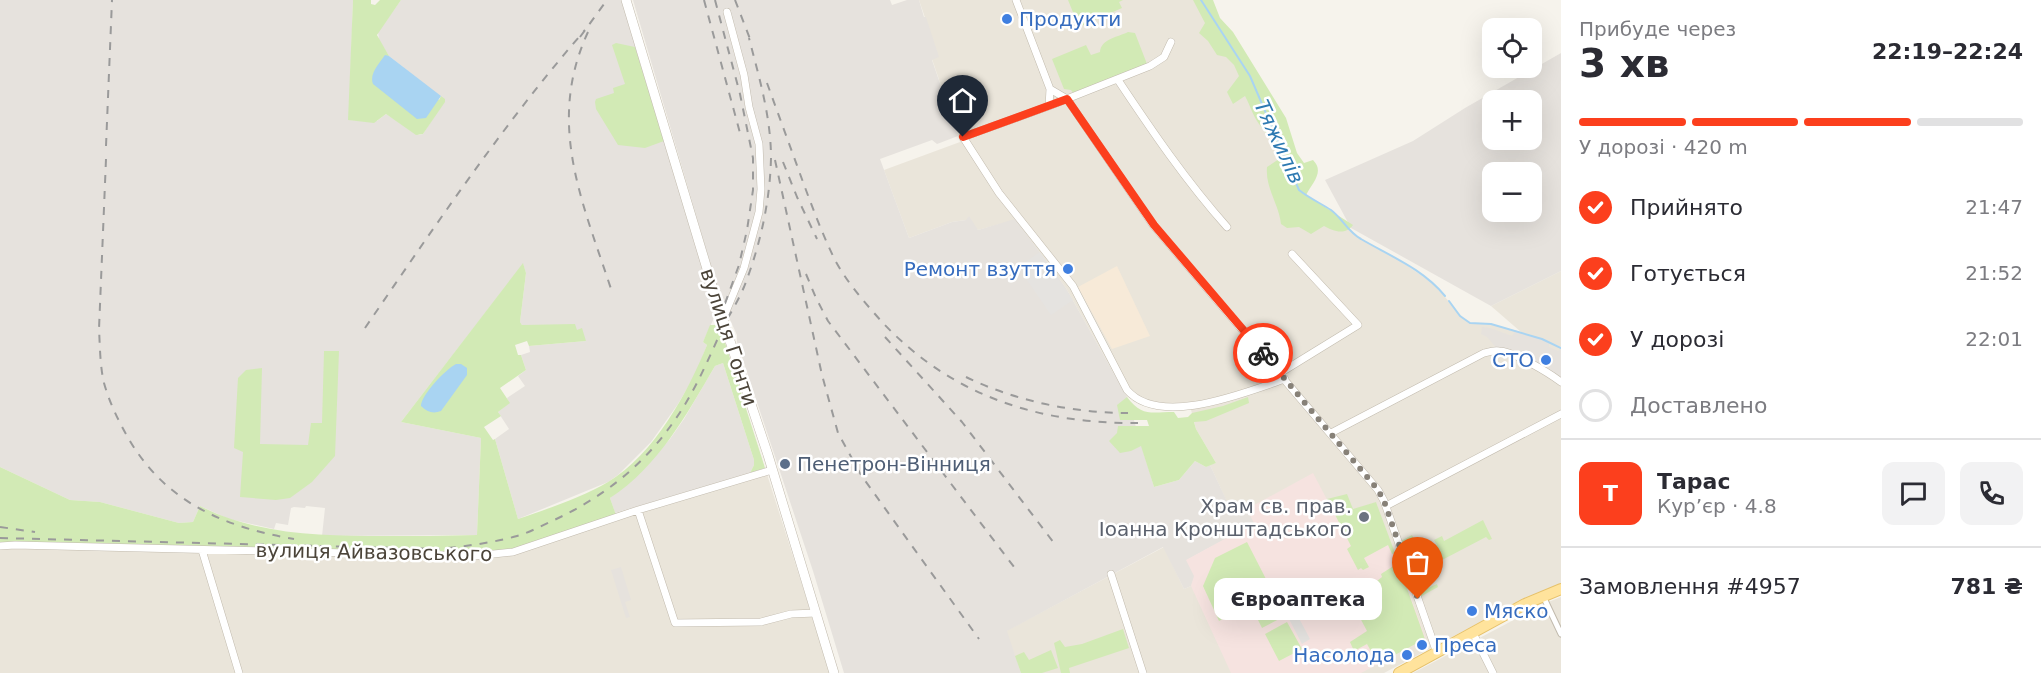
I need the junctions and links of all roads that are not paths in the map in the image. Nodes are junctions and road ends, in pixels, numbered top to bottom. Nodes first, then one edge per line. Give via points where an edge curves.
1 (626, 0) edge
2 (1017, 0) edge
3 (727, 12) dead end
4 (1171, 42) dead end
5 (1118, 80) junction
6 (1050, 89) junction
7 (1067, 99) junction
8 (1049, 106) junction
9 (1227, 227) dead end
10 (1292, 254) dead end
11 (723, 319) junction
12 (1283, 376) junction
13 (1561, 382) edge
14 (1561, 414) edge
15 (1331, 433) junction
16 (772, 470) junction
17 (1386, 506) junction
18 (638, 510) junction
19 (0, 546) edge
20 (202, 550) junction
21 (1111, 574) dead end
22 (1561, 589) edge
23 (1543, 596) junction
24 (816, 613) junction
25 (1473, 633) junction
26 (1561, 634) edge
27 (1437, 653) junction
28 (239, 673) edge
29 (834, 673) edge
30 (1143, 673) edge
31 (1399, 673) edge
32 (1493, 673) edge

1 - 11 street, вулиця Гонти
2 - 6 street
3 - 11 street via 759,144 761,189 744,268
4 - 5 street via 1164,57
5 - 7 street
5 - 9 street via 1191,185
6 - 7 street
6 - 8 street
7 - 8 street
7 - 12 street via 1154,225
8 - 12 street via 963,137 999,193 1073,286 1133,396 1164,406 1202,404
10 - 12 street via 1358,324
11 - 16 street, вулиця Гонти
12 - 15 street
13 - 15 street via 1508,353 1484,353
14 - 17 street
15 - 17 street via 1378,490
16 - 18 street, вулиця Айвазовського
16 - 24 street, вулиця Гонти
17 - 27 street
18 - 20 street, вулиця Айвазовського via 497,555
18 - 24 street via 675,623 761,622 791,614
19 - 20 street, вулиця Айвазовського
20 - 28 street
21 - 30 street
22 - 23 main road
23 - 25 main road
23 - 26 street
24 - 29 street, вулиця Гонти
25 - 27 main road
25 - 32 street
27 - 31 main road

